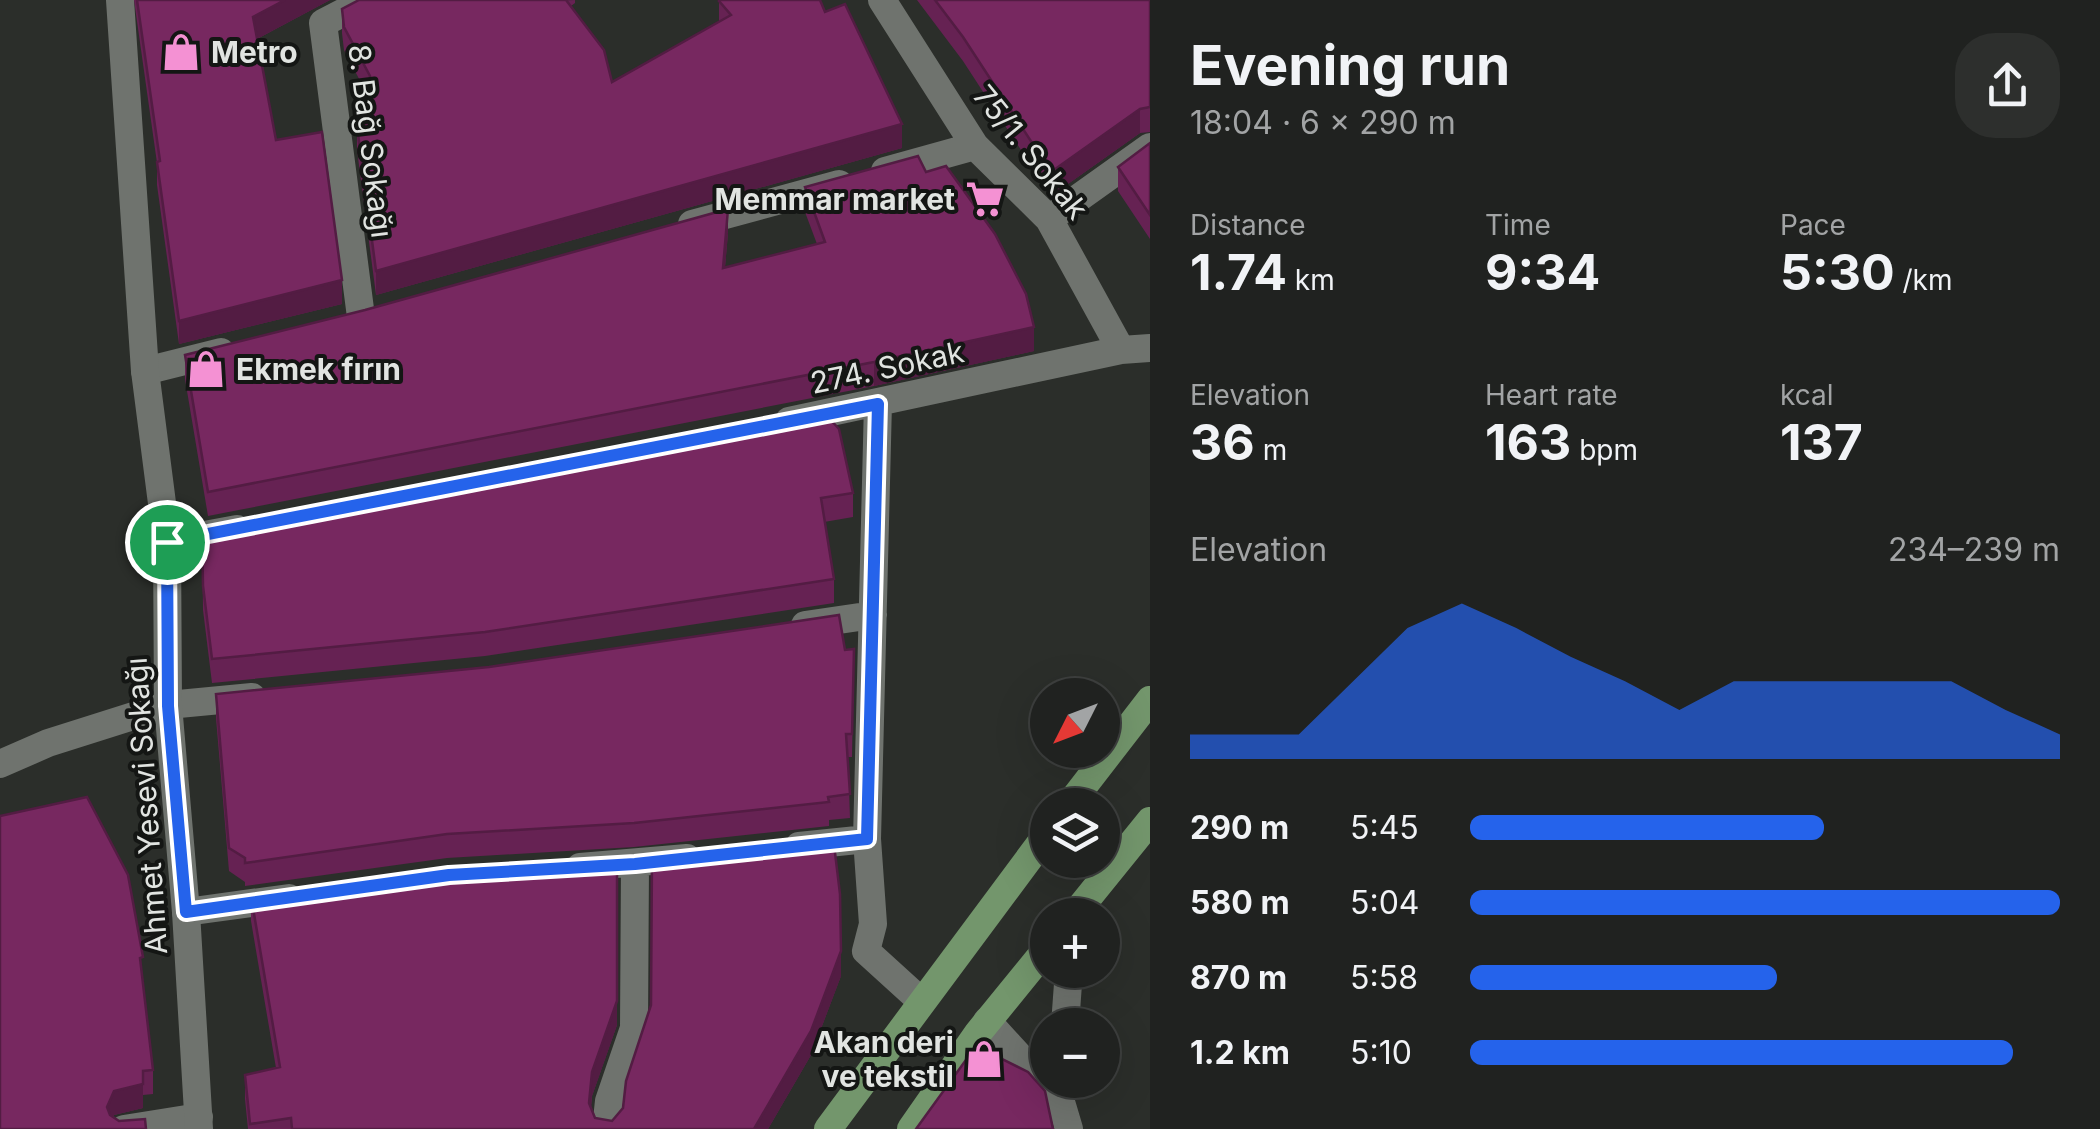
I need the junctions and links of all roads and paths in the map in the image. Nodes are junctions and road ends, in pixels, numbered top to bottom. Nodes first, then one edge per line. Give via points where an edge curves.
1 (120, 0) edge
2 (368, 0) edge
3 (894, 4) edge
4 (975, 146) junction
5 (1150, 147) edge
6 (1050, 219) junction
7 (668, 231) edge
8 (361, 316) edge
9 (253, 344) edge
10 (1150, 348) edge
11 (1120, 350) junction
12 (145, 372) junction
13 (878, 404) junction
14 (763, 426) edge
15 (263, 524) edge
16 (167, 542) junction
17 (873, 615) junction
18 (776, 630) edge
19 (281, 694) edge
20 (1150, 700) edge
21 (168, 706) junction
22 (0, 764) edge
23 (1082, 788) edge
24 (1150, 822) edge
25 (867, 839) junction
26 (770, 849) edge
27 (712, 855) edge
28 (1030, 858) edge
29 (635, 864) junction
30 (560, 868) edge
31 (318, 894) edge
32 (1088, 898) edge
33 (186, 912) junction
34 (1030, 970) edge
35 (921, 1000) junction
36 (987, 1021) junction
37 (1030, 1062) edge
38 (1062, 1098) edge
39 (199, 1123) edge
40 (124, 1129) edge
41 (606, 1129) edge
42 (828, 1129) edge
43 (911, 1129) edge
44 (1069, 1129) edge

1 - 12 street, Ahmet Yesevi Sokağı
2 - 8 street, 8. Bağ Sokağı via 323,23
3 - 4 street, 75/1. Sokak
4 - 6 street, 75/1. Sokak
4 - 7 street
5 - 6 street
6 - 11 street, 75/1. Sokak
9 - 12 street
10 - 11 street, 274. Sokak
11 - 13 street, 274. Sokak
12 - 16 street, Ahmet Yesevi Sokağı
13 - 14 street, 274. Sokak
13 - 17 street
15 - 16 street
16 - 21 street, Ahmet Yesevi Sokağı
17 - 18 street
17 - 25 street
19 - 21 street
20 - 23 main road
21 - 22 street
21 - 33 street, Ahmet Yesevi Sokağı
24 - 32 main road
25 - 26 street
25 - 35 street via 872,924 866,951
27 - 29 street
28 - 35 main road
29 - 30 street
29 - 41 street via 634,1028
31 - 33 street
33 - 39 street, Ahmet Yesevi Sokağı
34 - 36 main road
35 - 42 main road
36 - 37 street
36 - 43 main road
38 - 44 street
39 - 40 street

